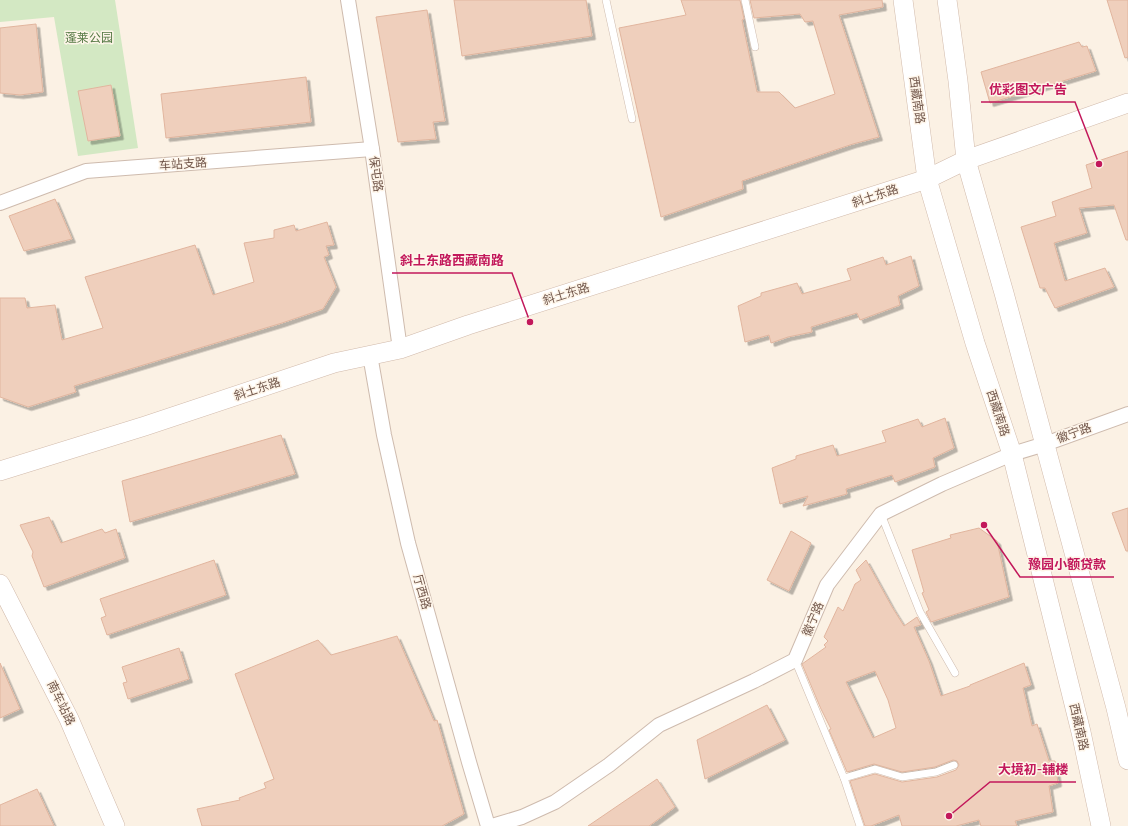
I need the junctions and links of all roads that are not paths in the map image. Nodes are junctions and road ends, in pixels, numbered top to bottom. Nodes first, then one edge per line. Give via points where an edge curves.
1 (348, 0) edge
2 (606, 0) edge
3 (745, 0) edge
4 (903, 0) edge
5 (947, 0) edge
6 (755, 47) dead end
7 (1128, 103) edge
8 (632, 119) dead end
9 (372, 149) junction
10 (966, 160) junction
11 (927, 179) junction
12 (0, 203) edge
13 (400, 348) junction
14 (370, 355) junction
15 (1128, 414) edge
16 (1045, 444) junction
17 (1012, 454) junction
18 (0, 471) edge
19 (881, 514) junction
20 (0, 584) edge
21 (795, 660) junction
22 (955, 673) dead end
23 (1128, 760) edge
24 (954, 765) dead end
25 (844, 778) junction
26 (115, 826) edge
27 (488, 826) edge
28 (492, 826) edge
29 (860, 826) edge
30 (1101, 826) edge

1 - 9 street, 保屯路
2 - 8 lane
3 - 6 lane
4 - 11 main road, 西藏南路
5 - 10 main road
7 - 10 main road, 斜土东路
9 - 12 street, 车站支路 via 86,171
9 - 13 street, 保屯路
10 - 11 main road, 斜土东路
10 - 16 main road
11 - 13 main road, 斜土东路
11 - 17 main road, 西藏南路 via 975,343
13 - 14 main road, 斜土东路
14 - 18 main road, 斜土东路 via 334,363
14 - 27 street, 厅西路 via 384,435 408,543
15 - 16 street, 徽宁路
16 - 17 street, 徽宁路
16 - 23 main road
17 - 19 street, 徽宁路
17 - 30 main road, 西藏南路 via 1081,732
19 - 21 street, 徽宁路 via 827,586
19 - 22 lane via 920,612
20 - 26 main road, 南车站路 via 69,719
21 - 25 lane
21 - 28 street via 659,725 609,765 555,802 522,817
24 - 25 lane via 936,772 902,777 876,769
25 - 29 lane

